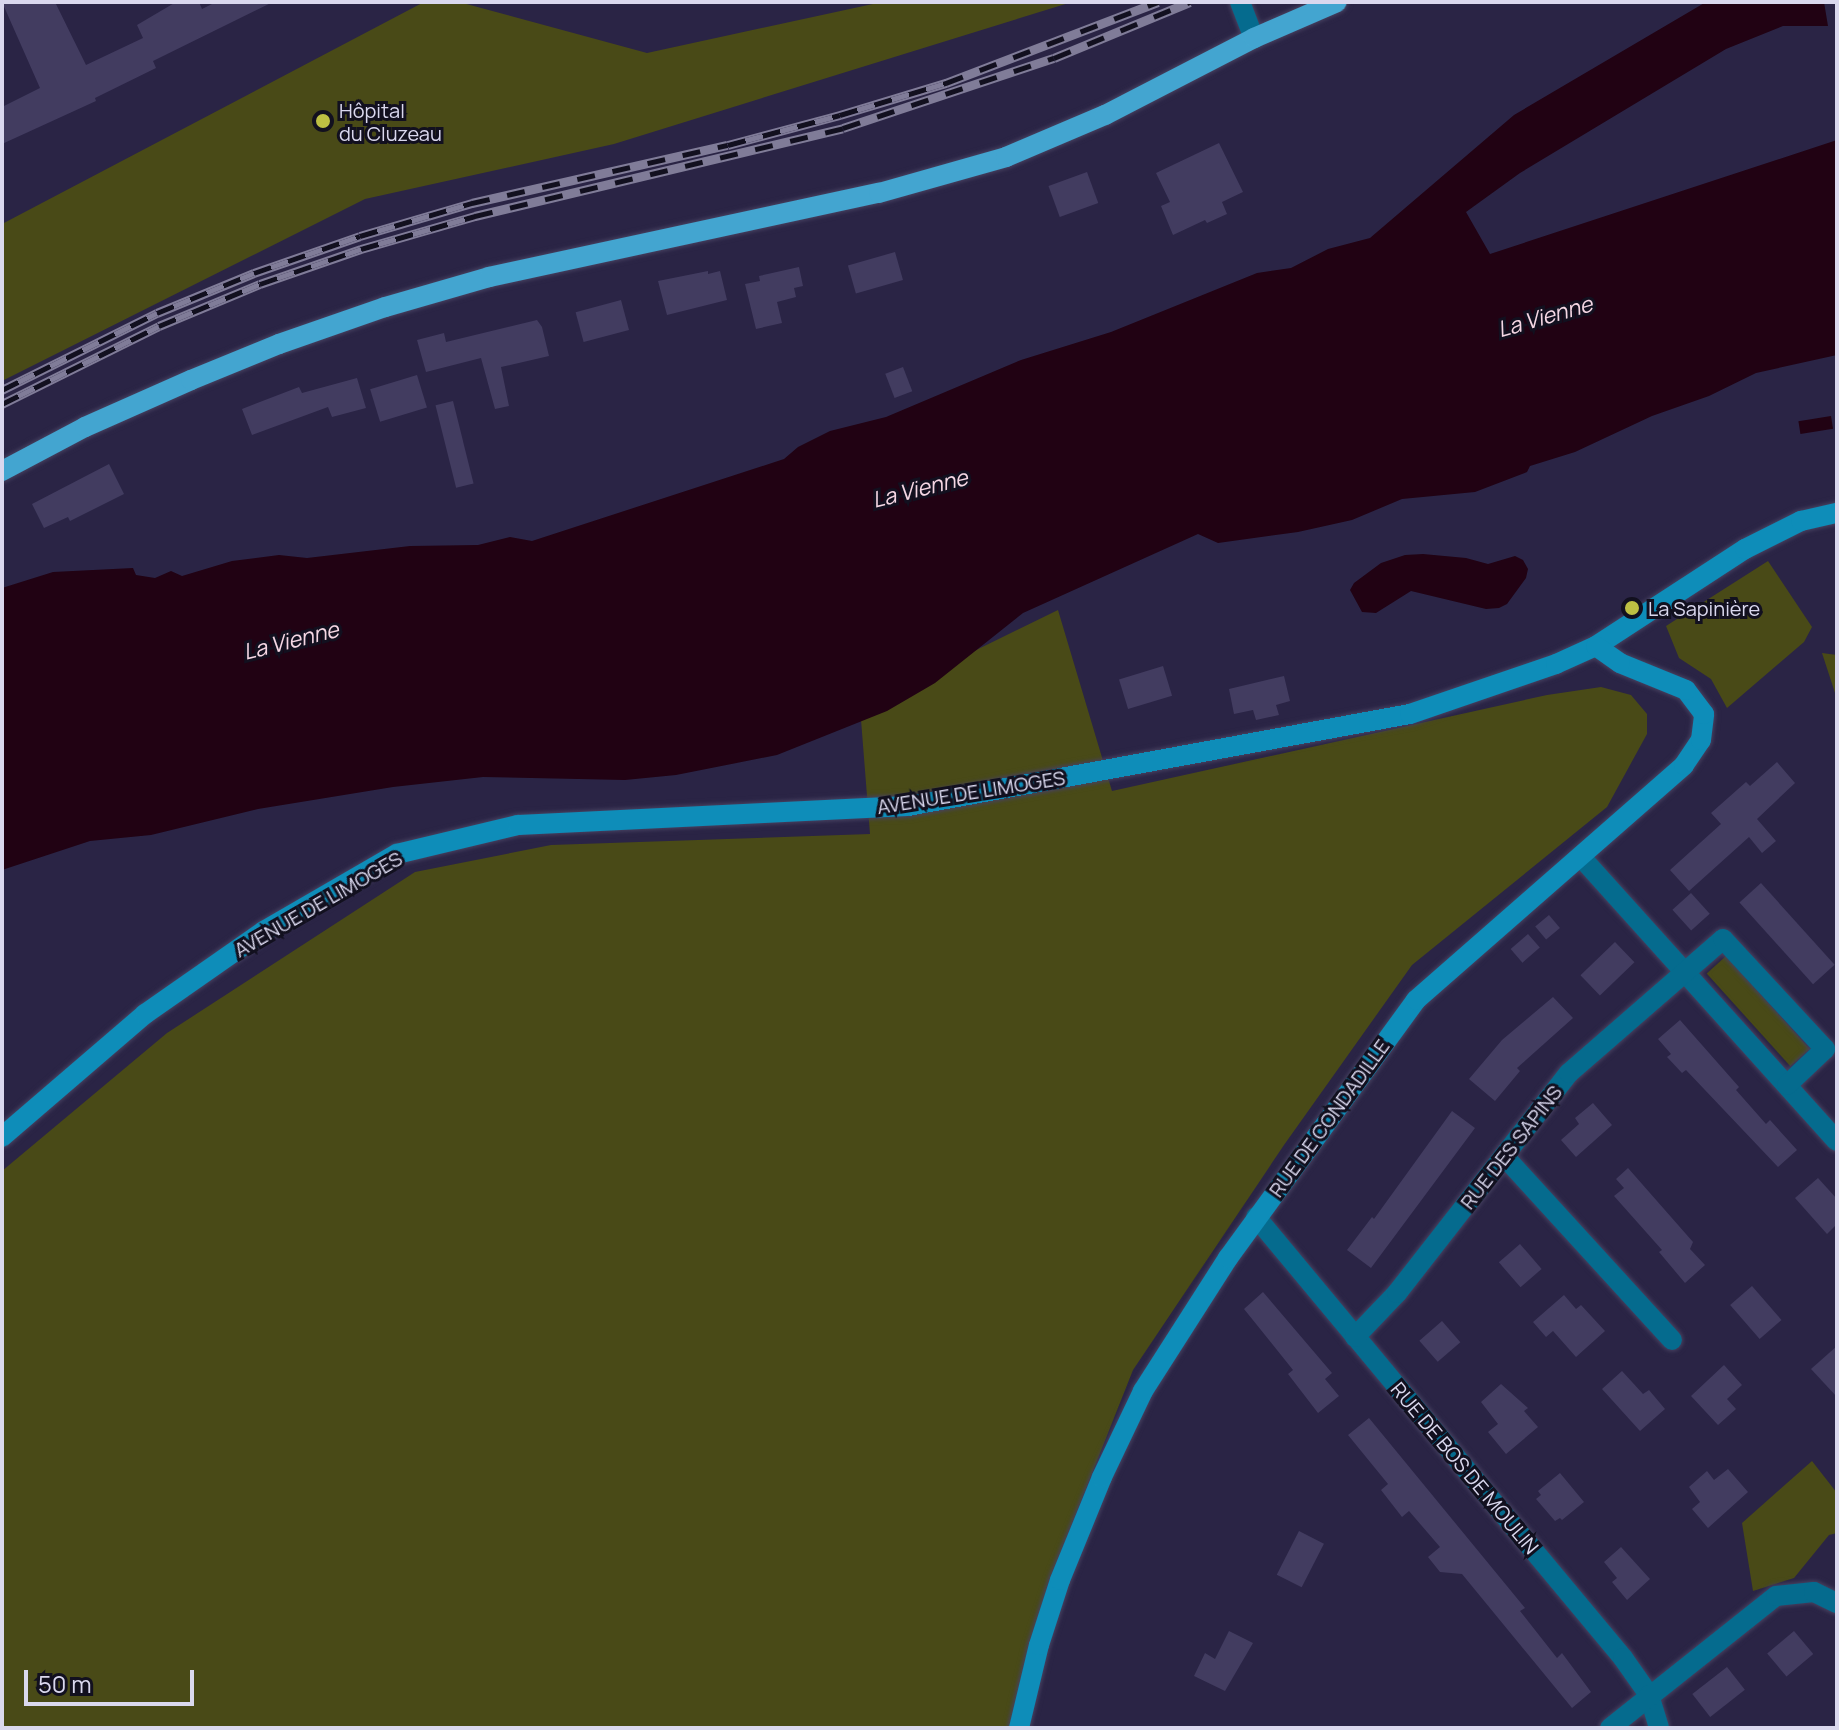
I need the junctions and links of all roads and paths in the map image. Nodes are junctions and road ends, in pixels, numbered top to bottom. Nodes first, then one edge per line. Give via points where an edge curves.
1 (1240, 2) edge
2 (1337, 2) edge
3 (1254, 38) junction
4 (2, 471) edge
5 (1837, 513) edge
6 (1596, 646) junction
7 (1581, 857) junction
8 (1681, 972) junction
9 (1787, 1085) junction
10 (2, 1137) edge
11 (1837, 1141) edge
12 (1504, 1156) junction
13 (1256, 1217) junction
14 (1355, 1337) junction
15 (1672, 1340) dead end
16 (1837, 1603) edge
17 (1649, 1695) junction
18 (1019, 1728) edge
19 (1610, 1728) edge
20 (1659, 1728) edge

1 - 3 street
2 - 3 main road
3 - 4 main road via 1105,115 1006,157 879,193 489,277 385,307 191,380
5 - 6 main road, AVENUE DE LIMOGES via 1801,521 1745,549
6 - 7 main road, RUE DE CONDADILLE via 1620,663 1686,690 1704,714 1701,740 1684,765
6 - 10 main road, AVENUE DE LIMOGES via 1410,714 908,806 518,825 397,854 264,931 145,1014
7 - 8 street
7 - 13 main road, RUE DE CONDADILLE via 1416,1000
8 - 9 street
8 - 9 street, RUE DES SAPINS via 1723,939 1825,1049
8 - 12 street, RUE DES SAPINS via 1569,1073
9 - 11 street
12 - 14 street, RUE DES SAPINS via 1397,1293
12 - 15 street
13 - 14 street, RUE DE BOS DE MOULIN
13 - 18 main road, RUE DE CONDADILLE via 1156,1369 1102,1477 1060,1580
14 - 17 street, RUE DE BOS DE MOULIN
16 - 17 street via 1814,1592 1776,1596
17 - 19 street
17 - 20 street, RUE DE BOS DE MOULIN

